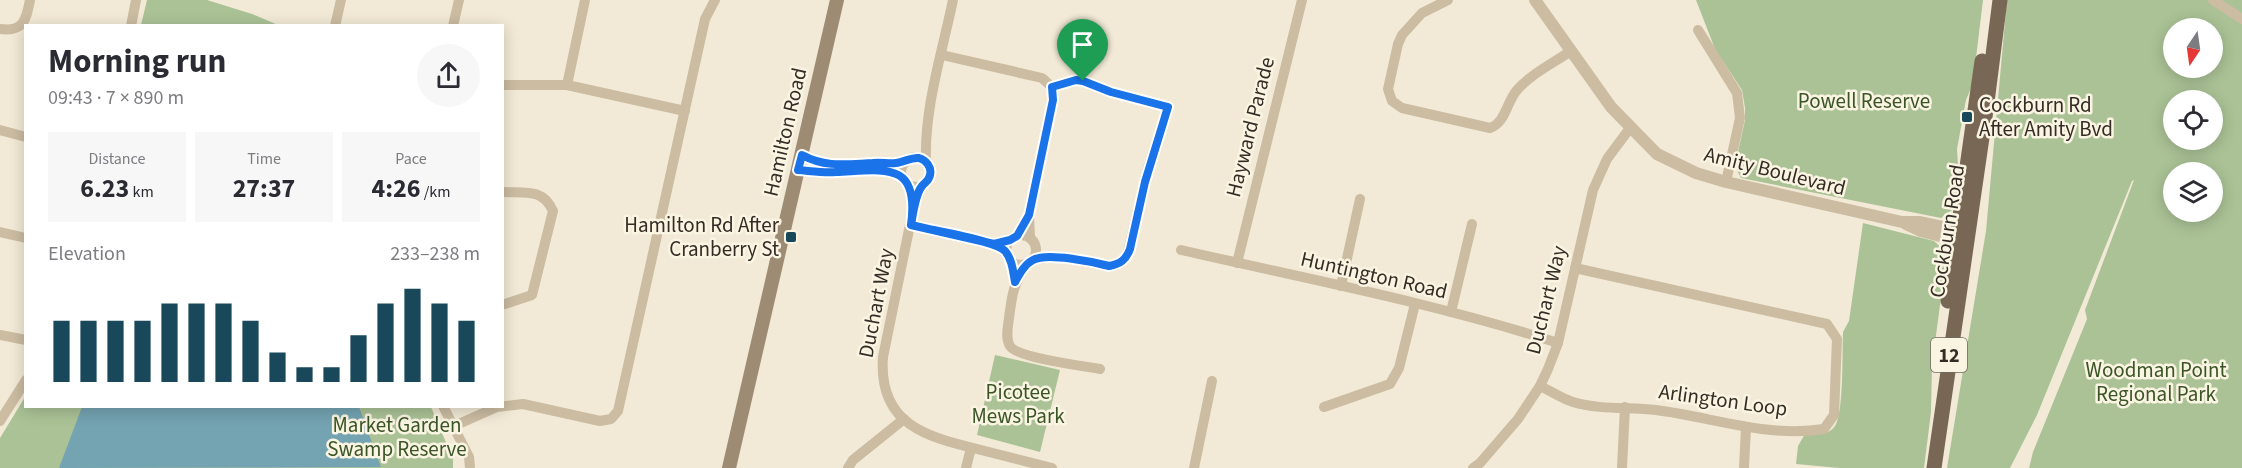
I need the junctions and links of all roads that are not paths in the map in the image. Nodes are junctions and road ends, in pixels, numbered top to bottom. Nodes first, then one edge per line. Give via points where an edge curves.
1 (30, 0) edge
2 (136, 0) edge
3 (341, 0) edge
4 (459, 0) edge
5 (585, 0) edge
6 (715, 0) edge
7 (829, 0) edge
8 (837, 0) edge
9 (954, 0) edge
10 (1302, 0) edge
11 (1448, 0) edge
12 (1535, 0) edge
13 (1991, 0) edge
14 (2000, 0) edge
15 (2213, 0) edge
16 (832, 15) junction
17 (2242, 20) edge
18 (131, 24) edge
19 (335, 24) edge
20 (453, 24) edge
21 (0, 29) edge
22 (1698, 30) dead end
23 (1571, 51) junction
24 (942, 55) junction
25 (504, 85) edge
26 (567, 85) junction
27 (1052, 87) junction
28 (685, 111) junction
29 (1630, 128) junction
30 (0, 130) edge
31 (24, 136) edge
32 (926, 140) junction
33 (802, 155) junction
34 (909, 160) junction
35 (926, 162) junction
36 (798, 170) junction
37 (901, 175) junction
38 (1726, 182) junction
39 (908, 185) junction
40 (922, 186) junction
41 (504, 192) edge
42 (1360, 199) dead end
43 (913, 210) junction
44 (1029, 215) junction
45 (1472, 224) dead end
46 (911, 225) junction
47 (0, 232) edge
48 (1962, 236) junction
49 (24, 238) edge
50 (1013, 238) junction
51 (1033, 242) junction
52 (994, 244) junction
53 (1181, 250) dead end
54 (1009, 257) junction
55 (1058, 257) junction
56 (1030, 262) junction
57 (1237, 263) junction
58 (1575, 268) junction
59 (1015, 282) junction
60 (1341, 286) junction
61 (505, 304) dead end
62 (1415, 304) junction
63 (1451, 312) junction
64 (0, 334) edge
65 (24, 340) edge
66 (1558, 343) junction
67 (1100, 369) dead end
68 (1212, 381) dead end
69 (24, 383) edge
70 (1540, 386) junction
71 (504, 406) edge
72 (1324, 407) dead end
73 (1625, 407) junction
74 (444, 408) edge
75 (495, 408) edge
76 (904, 419) junction
77 (0, 421) edge
78 (454, 426) junction
79 (1746, 427) junction
80 (971, 448) junction
81 (1479, 466) edge
82 (470, 468) edge
83 (729, 468) edge
84 (848, 468) edge
85 (966, 468) edge
86 (1053, 468) edge
87 (1194, 468) edge
88 (1622, 468) edge
89 (1744, 468) edge
90 (1928, 468) edge
91 (1934, 468) edge

1 - 21 street via 21,25
2 - 18 street
3 - 19 street
4 - 20 street
5 - 26 street
6 - 28 street via 705,19
7 - 16 main road, Hamilton Road
8 - 16 main road, Hamilton Road
9 - 24 street
10 - 57 street, Hayward Parade
11 - 23 street via 1422,13 1398,44 1388,95 1402,108 1490,128 1499,123 1520,87
12 - 23 street, Amity Boulevard
13 - 48 main road, Cockburn Road / 12
14 - 48 main road, Cockburn Road / 12
15 - 17 street
16 - 33 main road, Hamilton Road
22 - 38 street via 1737,93 1740,118
23 - 29 street, Amity Boulevard
24 - 27 street via 1042,78
24 - 32 street
25 - 26 street
26 - 28 street
27 - 44 street via 1053,100
27 - 55 street via 1083,81 1168,107 1148,168 1127,256 1109,266
28 - 71 street via 618,411 611,419 600,421 523,404
29 - 38 street, Amity Boulevard via 1657,154
29 - 58 street, Duchart Way via 1607,159 1593,190
30 - 31 street
32 - 34 street
32 - 35 street
33 - 34 street via 841,166
33 - 36 main road, Hamilton Road
34 - 35 street via 920,158
34 - 37 street
35 - 40 street via 930,175
36 - 37 street via 876,170
36 - 83 main road, Hamilton Road
37 - 39 street
38 - 48 street, Amity Boulevard via 1902,222 1921,231
39 - 40 street
39 - 43 street, Duchart Way
40 - 43 street, Duchart Way
41 - 61 street via 536,194 548,200 553,212 532,295
42 - 60 street
43 - 46 street, Duchart Way
44 - 50 street
44 - 51 street
45 - 63 street
46 - 52 street
46 - 76 street, Duchart Way via 882,368 890,400
47 - 49 street
48 - 90 main road, Cockburn Road / 12
48 - 91 main road, Cockburn Road / 12
50 - 51 street via 1025,236
50 - 52 street
50 - 54 street
51 - 55 street
51 - 56 street
52 - 54 street
53 - 57 street, Huntington Road
54 - 56 street via 1018,265
54 - 59 street
55 - 56 street
56 - 59 street
57 - 60 street, Huntington Road
58 - 66 street, Duchart Way
58 - 79 street, Arlington Loop via 1827,324 1837,339 1834,415 1824,429
59 - 67 street via 1008,333 1013,349
60 - 62 street, Huntington Road
62 - 63 street, Huntington Road
62 - 72 street via 1399,368 1390,384
63 - 66 street, Huntington Road
64 - 65 street
66 - 70 street, Duchart Way
68 - 87 street
69 - 77 street
70 - 73 street, Arlington Loop via 1587,406
70 - 81 street, Duchart Way
73 - 79 street, Arlington Loop
73 - 88 street
74 - 78 street
75 - 78 street
76 - 80 street, Duchart Way via 928,436
76 - 84 street
78 - 82 street
79 - 89 street
80 - 85 street
80 - 86 street, Duchart Way

